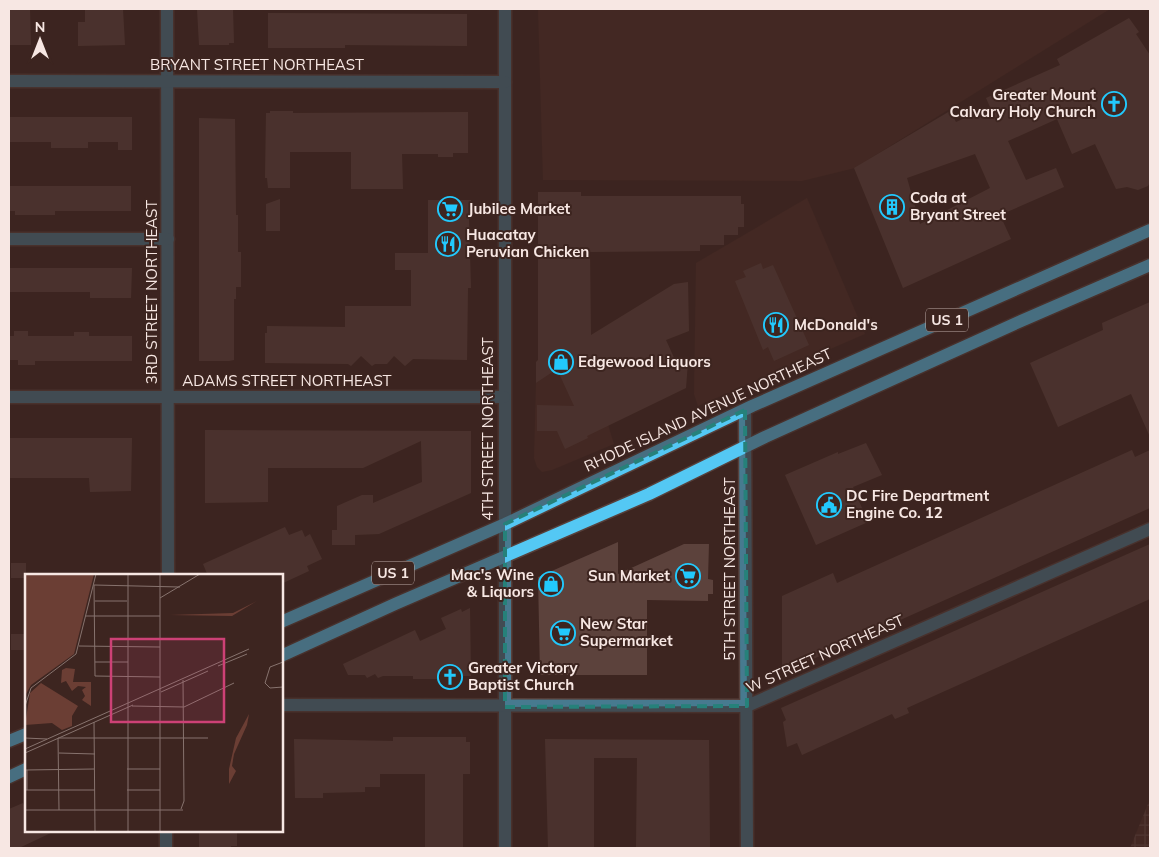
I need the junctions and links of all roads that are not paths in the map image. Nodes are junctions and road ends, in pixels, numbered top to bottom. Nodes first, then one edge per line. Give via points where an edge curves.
1 (167, 9) edge
2 (505, 9) edge
3 (9, 81) edge
4 (168, 81) junction
5 (505, 82) junction
6 (1150, 230) edge
7 (9, 239) edge
8 (168, 239) junction
9 (1150, 265) edge
10 (9, 397) edge
11 (168, 397) junction
12 (504, 397) junction
13 (745, 410) junction
14 (745, 447) junction
15 (505, 524) junction
16 (1150, 529) edge
17 (505, 556) junction
18 (168, 574) edge
19 (282, 622) edge
20 (282, 656) edge
21 (282, 705) edge
22 (747, 706) junction
23 (505, 707) junction
24 (25, 734) edge
25 (9, 741) edge
26 (25, 769) edge
27 (9, 777) edge
28 (166, 832) edge
29 (166, 848) edge
30 (505, 848) edge
31 (747, 848) edge

1 - 4 street, 3RD STREET NORTHEAST
2 - 5 street, 4TH STREET NORTHEAST
3 - 4 street, BRYANT STREET NORTHEAST
4 - 5 street, BRYANT STREET NORTHEAST
4 - 8 street, 3RD STREET NORTHEAST
5 - 12 street, 4TH STREET NORTHEAST
6 - 13 main road, RHODE ISLAND AVENUE NORTHEAST / US 1
7 - 8 street
8 - 11 street, 3RD STREET NORTHEAST
9 - 14 main road, US 1
10 - 11 street, ADAMS STREET NORTHEAST
11 - 12 street, ADAMS STREET NORTHEAST
11 - 18 street, 3RD STREET NORTHEAST
12 - 15 street, 4TH STREET NORTHEAST
13 - 14 street, 5TH STREET NORTHEAST
13 - 15 main road, RHODE ISLAND AVENUE NORTHEAST / US 1
14 - 17 main road, US 1 via 649,494
14 - 22 street, 5TH STREET NORTHEAST
15 - 17 street, 4TH STREET NORTHEAST
15 - 19 main road, RHODE ISLAND AVENUE NORTHEAST / US 1
16 - 22 street, W STREET NORTHEAST
17 - 20 main road, US 1
17 - 23 street, 4TH STREET NORTHEAST
21 - 23 street, W STREET NORTHEAST
22 - 23 street, W STREET NORTHEAST
22 - 31 street, 5TH STREET NORTHEAST
23 - 30 street, 4TH STREET NORTHEAST
24 - 25 main road
26 - 27 main road
28 - 29 street

